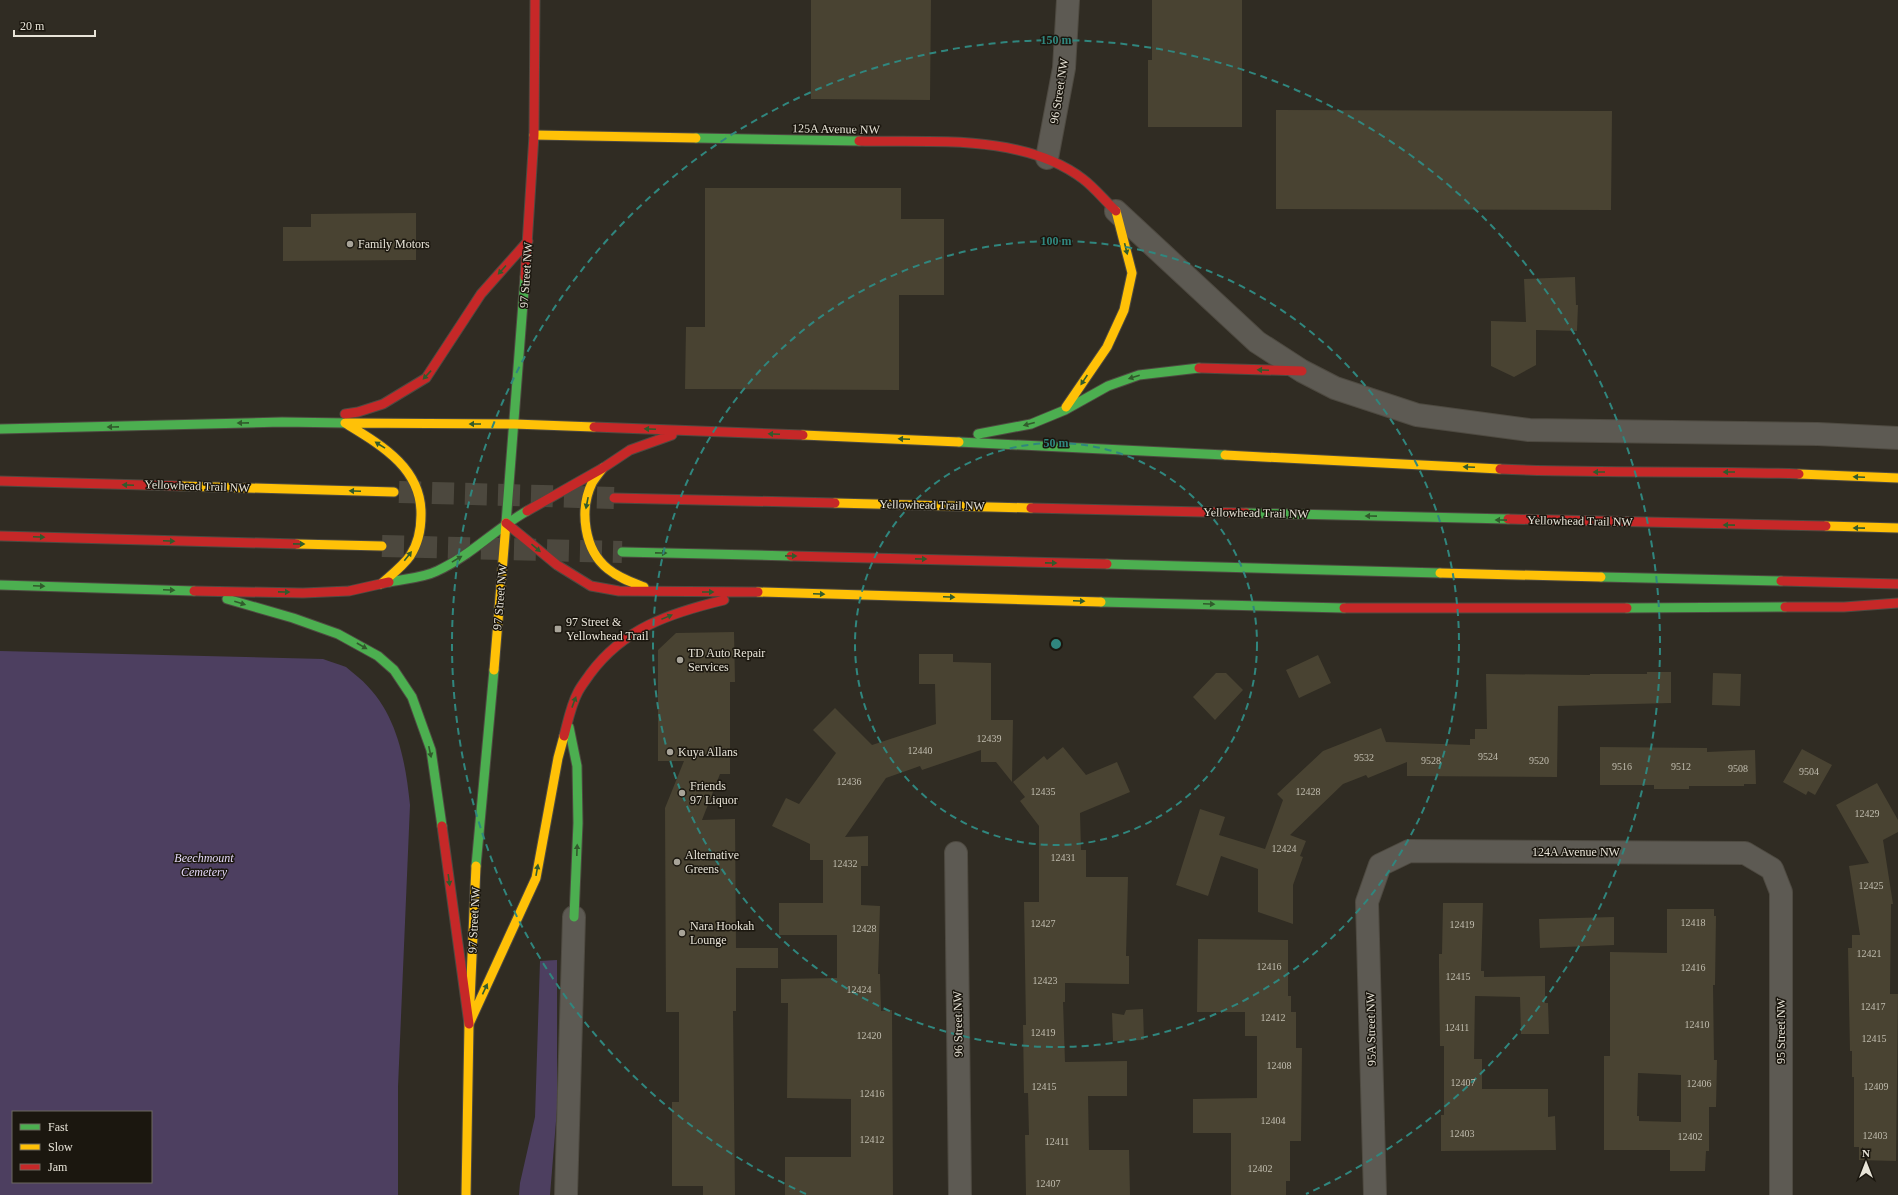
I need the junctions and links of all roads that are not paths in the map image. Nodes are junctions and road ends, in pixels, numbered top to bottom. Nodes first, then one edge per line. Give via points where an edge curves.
1 (535, 0) edge
2 (1068, 0) edge
3 (534, 135) junction
4 (1047, 158) junction
5 (1116, 211) junction
6 (528, 241) junction
7 (1302, 371) junction
8 (1065, 410) junction
9 (282, 422) junction
10 (344, 422) junction
11 (514, 424) junction
12 (0, 429) edge
13 (689, 430) junction
14 (1898, 438) edge
15 (943, 441) junction
16 (603, 468) junction
17 (1898, 478) edge
18 (0, 481) edge
19 (394, 492) tunnel mouth
20 (614, 498) tunnel mouth
21 (506, 523) junction
22 (1898, 528) edge
23 (0, 536) edge
24 (382, 546) tunnel mouth
25 (622, 552) tunnel mouth
26 (381, 584) junction
27 (1898, 584) edge
28 (0, 585) edge
29 (203, 591) junction
30 (655, 592) junction
31 (752, 592) junction
32 (1898, 603) edge
33 (568, 720) junction
34 (956, 852) dead end
35 (1380, 865) joint
36 (1772, 869) joint
37 (574, 917) joint
38 (469, 1024) junction
39 (466, 1195) edge
40 (566, 1195) edge
41 (960, 1195) edge
42 (1375, 1195) edge
43 (1781, 1195) edge

1 - 3 main road, 97 Street NW
2 - 4 street, 96 Street NW via 1064,68
3 - 4 main road, 125A Avenue NW via 992,144
3 - 6 main road, 97 Street NW
4 - 5 main road, 125A Avenue NW via 1083,179
5 - 7 street via 1251,338
5 -> 8 main road via 1132,274 1124,310 1106,347
6 -> 9 main road via 481,294 426,378 383,404 358,412
6 - 11 main road, 97 Street NW
7 -> 8 main road via 1202,368 1138,375 1108,386
7 - 14 street via 1335,388 1417,415 1529,430 1818,434
8 -> 15 main road via 1031,424
9 - 10 main road
9 -> 12 main road
11 -> 10 main road
26 -> 10 main road via 412,552 421,531 422,511 417,488 405,467 387,449
13 -> 11 main road
11 - 21 main road, 97 Street NW
15 -> 13 main road
13 - 16 main road via 630,450
17 -> 15 main road via 1752,472 1565,472
16 - 21 main road
16 -> 30 main road via 591,485 586,507 585,525 588,542 598,559 618,576
19 -> 18 main road, Yellowhead Trail NW
22 -> 20 main road, Yellowhead Trail NW
26 -> 21 main road via 436,572 475,549
21 -> 30 main road via 557,565 591,586 619,591
21 - 38 main road, 97 Street NW via 477,839
23 -> 24 main road
25 -> 27 main road
29 -> 26 main road via 303,593 349,591
28 -> 29 main road
29 -> 38 main road via 342,634 372,652 394,670 409,693 431,750
30 -> 31 main road
31 -> 32 main road via 1373,609 1844,607
33 -> 31 main road via 578,691 600,661 621,640 649,624 683,610
37 -> 33 main road via 578,823 577,766
38 -> 33 main road via 536,878 550,796
34 - 41 street, 96 Street NW
35 - 36 street, 124A Avenue NW via 1409,851 1745,853
35 - 42 street, 95A Street NW via 1367,902
36 - 43 street, 95 Street NW via 1781,892
37 - 40 street
38 - 39 main road, 97 Street NW

